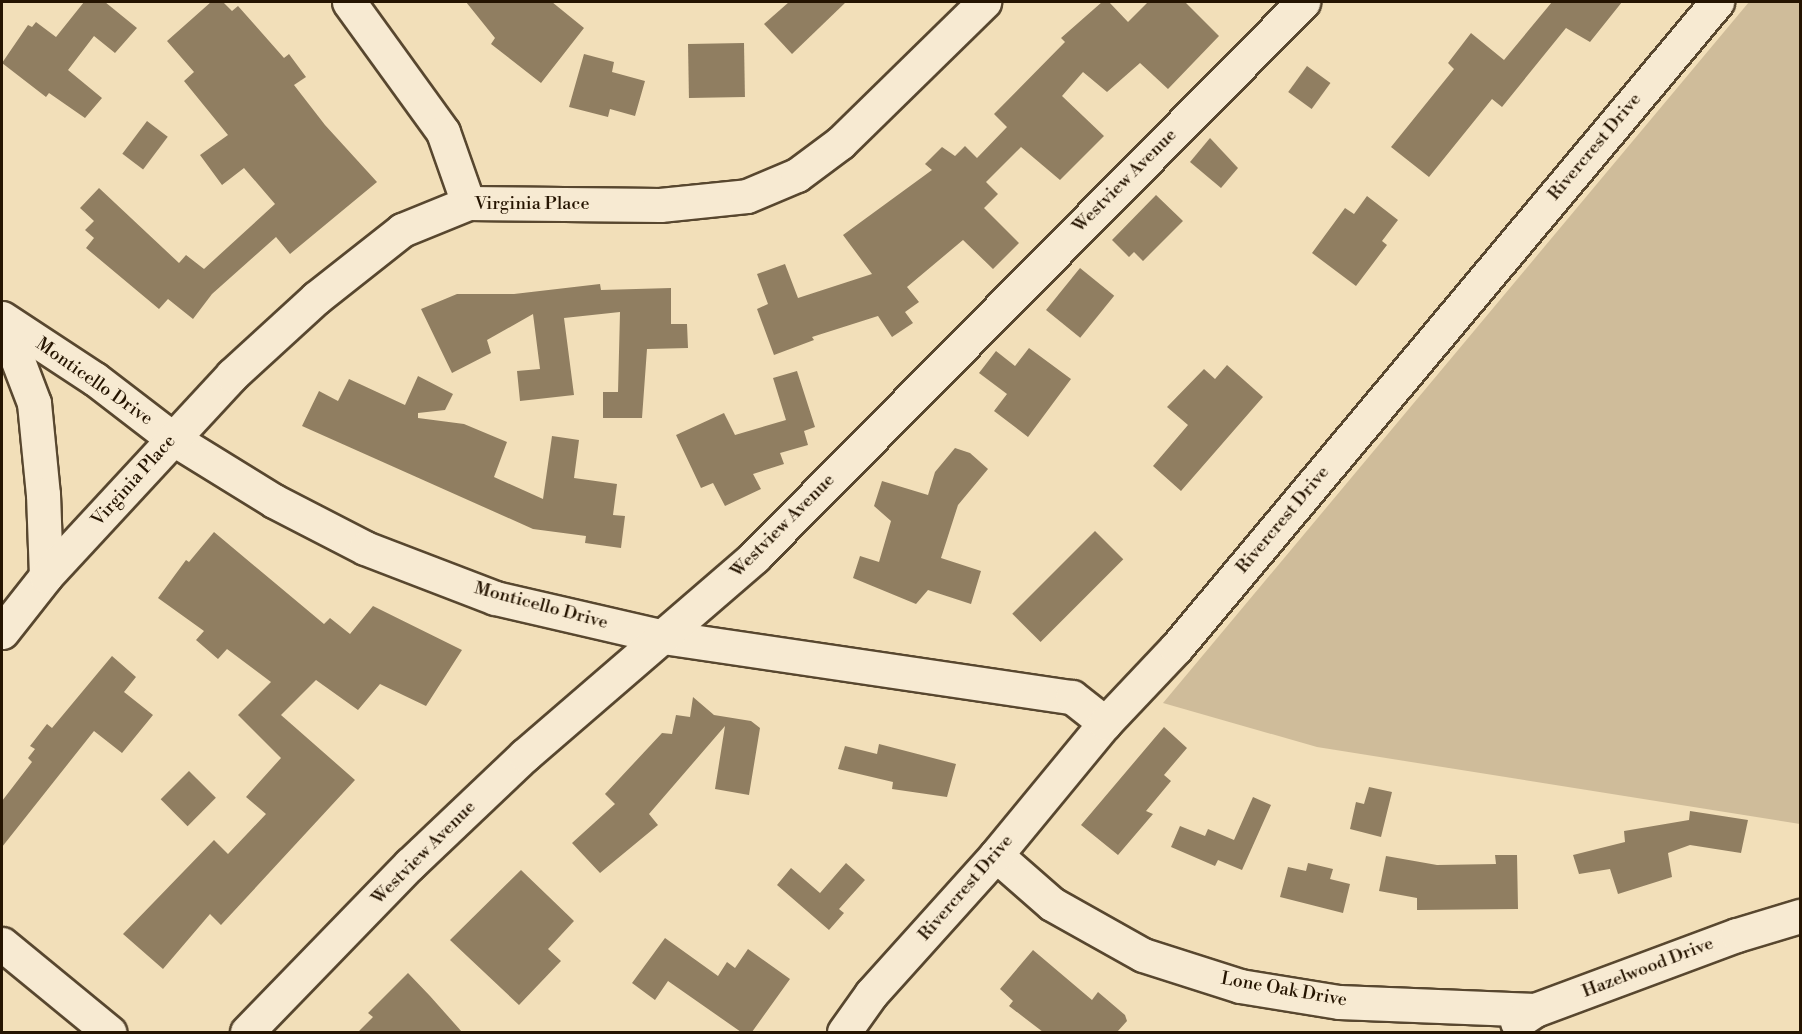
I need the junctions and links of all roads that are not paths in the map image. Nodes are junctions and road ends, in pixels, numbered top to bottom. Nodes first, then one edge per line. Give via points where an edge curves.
1 (349, 2) edge
2 (984, 2) edge
3 (1303, 2) edge
4 (1717, 2) edge
5 (468, 203) junction
6 (2, 318) edge
7 (172, 438) junction
8 (46, 576) junction
9 (2, 632) edge
10 (664, 637) junction
11 (1105, 723) junction
12 (996, 855) junction
13 (1800, 916) edge
14 (2, 944) edge
15 (1535, 1010) junction
16 (109, 1032) edge
17 (247, 1032) edge
18 (844, 1032) edge
19 (1500, 1032) edge

1 - 5 street via 443,132
2 - 5 street, Virginia Place via 840,143 797,175 747,196 660,205
3 - 10 street, Westview Avenue via 754,557
4 - 11 street, Rivercrest Drive via 1176,648
5 - 7 street, Virginia Place via 402,230 316,298 232,375
6 - 7 street, Monticello Drive via 95,379
6 - 8 street via 34,403 44,494
7 - 8 street, Virginia Place
7 - 10 street, Monticello Drive via 274,501 365,548 495,598
8 - 9 street, Virginia Place
10 - 11 street, Monticello Drive via 1072,698
10 - 17 street, Westview Avenue via 516,763 410,864
11 - 12 street, Rivercrest Drive
12 - 15 street, Lone Oak Drive via 1052,904 1143,955 1240,986 1339,1002
12 - 18 street, Rivercrest Drive via 871,994
13 - 15 street, Hazelwood Drive via 1737,935
14 - 16 street
15 - 19 street, Hazelwood Drive

